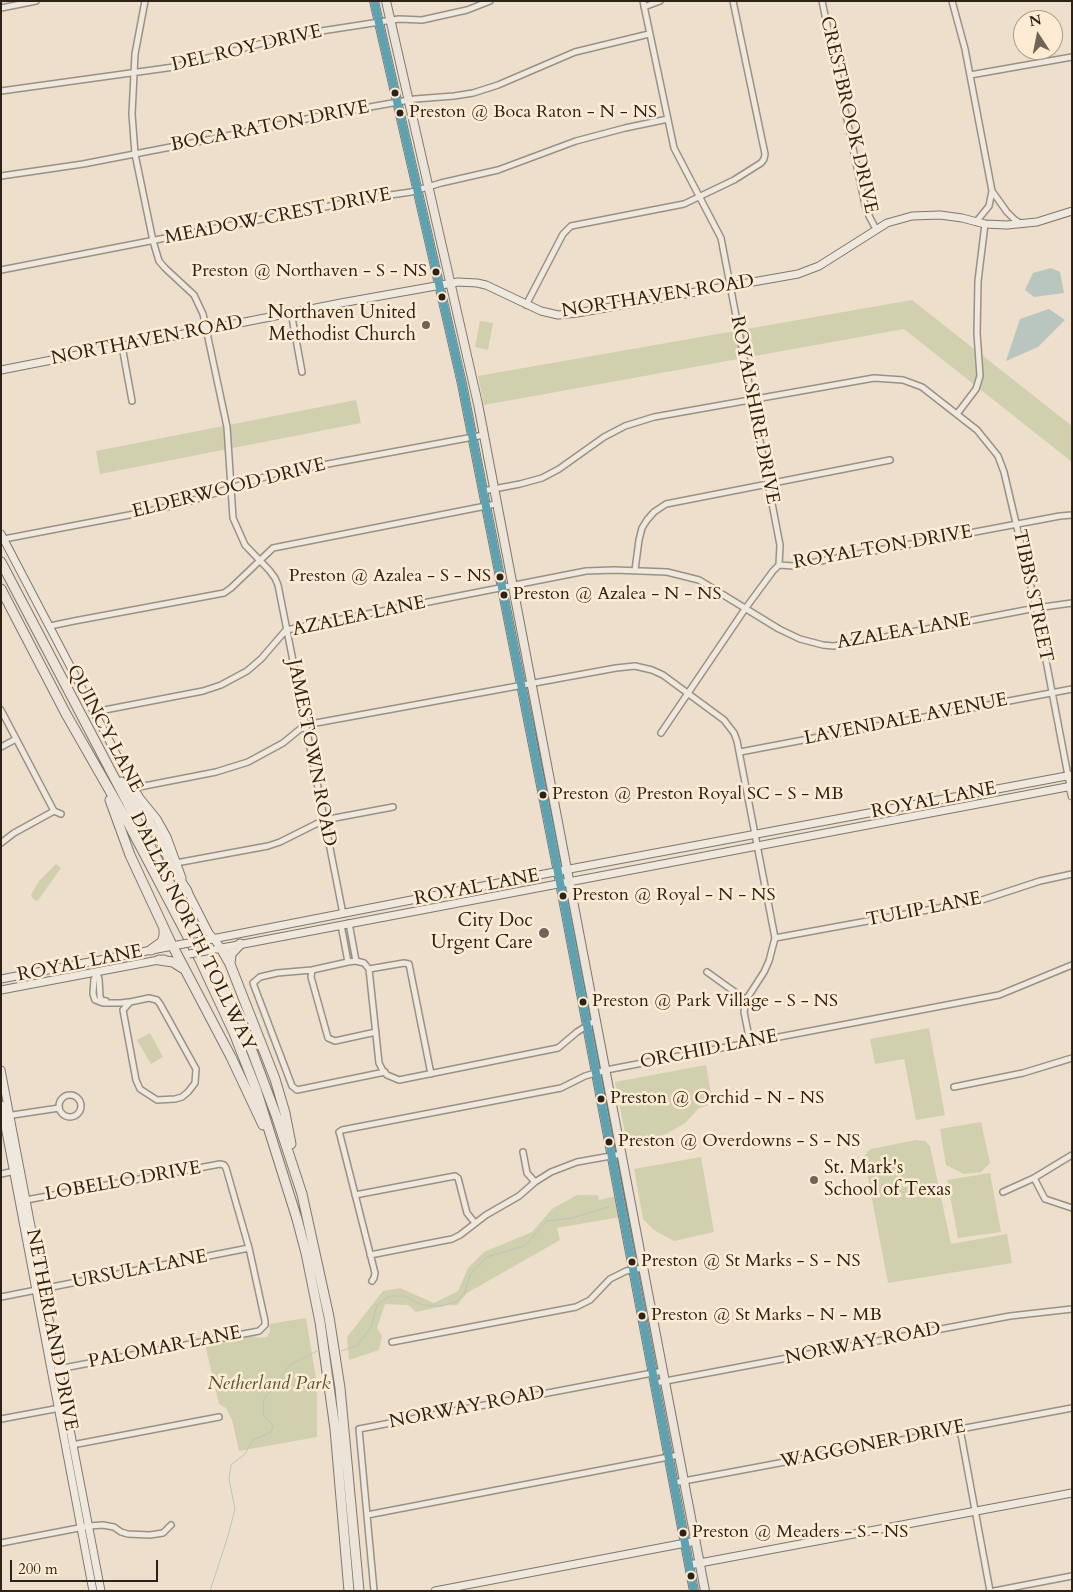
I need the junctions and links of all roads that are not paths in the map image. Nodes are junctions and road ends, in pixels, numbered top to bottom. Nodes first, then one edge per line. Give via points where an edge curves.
1 (36, 1) edge
2 (145, 1) edge
3 (374, 1) edge
4 (386, 1) edge
5 (490, 1) edge
6 (660, 1) edge
7 (733, 1) edge
8 (822, 1) edge
9 (952, 1) edge
10 (643, 4) edge
11 (1, 8) edge
12 (390, 21) junction
13 (379, 23) junction
14 (649, 34) junction
15 (1072, 57) edge
16 (133, 74) junction
17 (970, 75) junction
18 (1, 91) edge
19 (408, 100) junction
20 (398, 102) junction
21 (668, 120) junction
22 (135, 154) junction
23 (1, 176) edge
24 (428, 187) junction
25 (418, 190) junction
26 (992, 191) junction
27 (700, 197) junction
28 (1072, 212) edge
29 (976, 222) junction
30 (985, 224) junction
31 (1022, 224) junction
32 (876, 228) junction
33 (153, 240) junction
34 (1, 270) edge
35 (450, 283) junction
36 (440, 285) junction
37 (730, 285) junction
38 (526, 305) junction
39 (291, 312) junction
40 (207, 329) junction
41 (122, 346) junction
42 (1, 370) edge
43 (302, 372) dead end
44 (473, 382) junction
45 (462, 384) junction
46 (752, 399) junction
47 (132, 401) dead end
48 (957, 414) junction
49 (484, 435) junction
50 (473, 437) junction
51 (890, 460) dead end
52 (769, 483) junction
53 (230, 488) junction
54 (493, 489) junction
55 (483, 491) junction
56 (496, 504) junction
57 (486, 506) junction
58 (1072, 515) edge
59 (1016, 524) junction
60 (3, 536) edge
61 (259, 560) junction
62 (1, 562) edge
63 (780, 565) junction
64 (635, 570) junction
65 (513, 586) junction
66 (503, 588) junction
67 (1, 589) edge
68 (1072, 603) edge
69 (1036, 608) junction
70 (745, 609) junction
71 (50, 626) junction
72 (286, 630) junction
73 (531, 683) junction
74 (520, 685) junction
75 (1072, 689) edge
76 (1052, 692) junction
77 (688, 694) junction
78 (1, 710) edge
79 (94, 712) junction
80 (305, 725) junction
81 (661, 733) dead end
82 (540, 734) junction
83 (530, 735) junction
84 (16, 739) junction
85 (1, 747) edge
86 (740, 752) junction
87 (111, 771) junction
88 (548, 774) junction
89 (101, 775) junction
90 (1070, 775) edge
91 (539, 778) junction
92 (1071, 786) edge
93 (134, 788) junction
94 (1072, 796) edge
95 (394, 807) dead end
96 (904, 807) junction
97 (54, 811) junction
98 (61, 814) dead end
99 (906, 817) junction
100 (324, 820) junction
101 (756, 835) junction
102 (1, 843) edge
103 (758, 845) junction
104 (176, 863) junction
105 (567, 870) junction
106 (558, 872) junction
107 (1072, 874) edge
108 (569, 881) junction
109 (560, 883) junction
110 (485, 886) junction
111 (187, 891) junction
112 (460, 892) junction
113 (487, 897) junction
114 (462, 902) junction
115 (393, 904) junction
116 (343, 914) junction
117 (395, 915) junction
118 (349, 923) junction
119 (341, 925) junction
120 (164, 928) junction
121 (775, 938) junction
122 (210, 939) junction
123 (240, 944) junction
124 (172, 946) junction
125 (221, 948) junction
126 (151, 950) junction
127 (178, 956) junction
128 (159, 960) junction
129 (356, 961) junction
130 (96, 962) junction
131 (348, 962) junction
132 (230, 964) junction
133 (1072, 965) edge
134 (586, 968) junction
135 (312, 970) junction
136 (370, 970) junction
137 (576, 970) junction
138 (186, 971) junction
139 (39, 972) junction
140 (707, 972) dead end
141 (97, 973) junction
142 (588, 977) junction
143 (578, 978) junction
144 (1, 979) edge
145 (40, 984) junction
146 (1, 990) edge
147 (746, 1000) junction
148 (130, 1002) junction
149 (596, 1020) junction
150 (587, 1025) junction
151 (376, 1032) junction
152 (750, 1042) junction
153 (1072, 1058) edge
154 (1, 1070) edge
155 (606, 1070) junction
156 (385, 1072) junction
157 (596, 1072) junction
158 (431, 1074) junction
159 (2, 1083) edge
160 (954, 1087) dead end
161 (1, 1105) edge
162 (59, 1108) junction
163 (7, 1116) junction
164 (621, 1150) junction
165 (277, 1152) junction
166 (523, 1152) dead end
167 (1072, 1154) edge
168 (611, 1155) junction
169 (17, 1171) junction
170 (1, 1174) edge
171 (1034, 1178) junction
172 (535, 1182) junction
173 (299, 1184) junction
174 (1003, 1192) dead end
175 (355, 1194) junction
176 (26, 1200) junction
177 (1072, 1208) edge
178 (475, 1223) junction
179 (28, 1231) junction
180 (249, 1248) junction
181 (370, 1255) junction
182 (644, 1268) junction
183 (633, 1270) junction
184 (372, 1281) dead end
185 (40, 1290) junction
186 (1, 1297) edge
187 (1072, 1309) edge
188 (392, 1342) dead end
189 (51, 1349) junction
190 (58, 1369) junction
191 (663, 1371) junction
192 (653, 1373) junction
193 (665, 1381) junction
194 (655, 1383) junction
195 (62, 1407) junction
196 (1072, 1408) edge
197 (219, 1417) dead end
198 (1, 1419) edge
199 (960, 1429) junction
200 (72, 1445) junction
201 (679, 1455) junction
202 (669, 1458) junction
203 (684, 1481) junction
204 (674, 1483) junction
205 (1072, 1493) edge
206 (975, 1511) junction
207 (367, 1515) junction
208 (172, 1525) dead end
209 (85, 1527) junction
210 (696, 1541) junction
211 (1, 1543) edge
212 (685, 1543) junction
213 (700, 1563) junction
214 (690, 1565) junction
215 (1072, 1576) edge
216 (93, 1591) edge
217 (101, 1591) edge
218 (349, 1591) edge
219 (359, 1591) edge
220 (374, 1591) edge
221 (435, 1591) edge
222 (694, 1591) edge
223 (705, 1591) edge
224 (990, 1591) edge
225 (994, 1591) edge

1 - 11 street
2 - 16 street, JAMESTOWN ROAD
3 - 13 main road
4 - 12 main road
5 - 12 street, DEL ROY DRIVE via 422,20
6 - 10 street
7 - 27 street via 766,154 761,163
8 - 32 street, CRESTBROOK DRIVE via 865,205
9 - 17 street
10 - 14 street, ROYALSHIRE DRIVE
12 - 13 street, DEL ROY DRIVE
12 - 19 main road
13 - 16 street, DEL ROY DRIVE via 289,36 190,64
13 - 20 main road
14 - 19 street, BOCA RATON DRIVE via 575,52 474,93
14 - 21 street, ROYALSHIRE DRIVE
15 - 17 street
16 - 18 street, DEL ROY DRIVE
16 - 22 street, JAMESTOWN ROAD
17 - 26 street
19 - 20 street, BOCA RATON DRIVE
19 - 24 main road
20 - 22 street, BOCA RATON DRIVE
20 - 25 main road
21 - 24 street, MEADOW CREST DRIVE via 576,140 498,170
21 - 27 street, ROYALSHIRE DRIVE via 674,148
22 - 23 street, BOCA RATON DRIVE
22 - 33 street, JAMESTOWN ROAD
24 - 25 street, MEADOW CREST DRIVE
24 - 35 main road
25 - 33 street, MEADOW CREST DRIVE
25 - 36 main road
26 - 29 street via 988,206
26 - 31 street via 1014,220
27 - 37 street, ROYALSHIRE DRIVE via 721,238
27 - 38 street via 669,208 572,226 563,234
28 - 31 street, NORTHAVEN ROAD
29 - 30 street, NORTHAVEN ROAD
29 - 32 street, NORTHAVEN ROAD via 950,216 922,215
30 - 31 street, NORTHAVEN ROAD
30 - 48 street via 978,281 980,376 976,389
32 - 37 street, NORTHAVEN ROAD via 809,270
33 - 34 street, MEADOW CREST DRIVE
33 - 40 street, JAMESTOWN ROAD via 159,261 200,304
35 - 36 street, NORTHAVEN ROAD
35 - 38 street, NORTHAVEN ROAD via 486,285
35 - 44 main road
36 - 39 street, NORTHAVEN ROAD
36 - 45 main road
37 - 38 street, NORTHAVEN ROAD via 564,315 546,313
37 - 46 street, ROYALSHIRE DRIVE
39 - 40 street, NORTHAVEN ROAD
39 - 43 street
40 - 41 street, NORTHAVEN ROAD
40 - 53 street, JAMESTOWN ROAD via 227,427
41 - 42 street, NORTHAVEN ROAD
41 - 47 street
44 - 45 main road
44 - 49 main road
45 - 50 main road
46 - 48 street, TIBBS STREET via 874,378 896,378 922,387
46 - 52 street, ROYALSHIRE DRIVE
46 - 54 street, TIBBS STREET via 654,417 625,426 552,474
48 - 59 street, TIBBS STREET via 977,430 998,456
49 - 50 street, ELDERWOOD DRIVE
49 - 54 main road
50 - 53 street, ELDERWOOD DRIVE via 274,474
50 - 55 main road
51 - 52 street
52 - 63 street, ROYALSHIRE DRIVE via 780,545
52 - 64 street via 660,507 642,528
53 - 60 street, ELDERWOOD DRIVE via 150,511
53 - 61 street, JAMESTOWN ROAD via 236,527 245,546
54 - 55 street, TIBBS STREET
54 - 56 main road
55 - 57 main road
56 - 57 street
56 - 65 main road
57 - 61 street via 282,545
57 - 66 main road
58 - 59 street, ROYALTON DRIVE
59 - 63 street, ROYALTON DRIVE via 794,566
59 - 69 street, TIBBS STREET
60 - 71 street, QUINCY LANE
61 - 71 street via 231,588 218,595
61 - 72 street, JAMESTOWN ROAD via 278,585
62 - 87 highway, DALLAS NORTH TOLLWAY
63 - 70 street, ROYALTON DRIVE
64 - 65 street, AZALEA LANE via 586,571
64 - 70 street, AZALEA LANE via 667,572 699,580
65 - 66 street, AZALEA LANE
65 - 73 main road
66 - 72 street, AZALEA LANE
66 - 74 main road
67 - 89 highway, DALLAS NORTH TOLLWAY
68 - 69 street, AZALEA LANE
69 - 70 street, AZALEA LANE via 833,646 790,636
69 - 76 street, TIBBS STREET
70 - 77 street, ROYALTON DRIVE
71 - 79 street, QUINCY LANE
72 - 79 street, AZALEA LANE via 247,671 221,685
72 - 80 street, JAMESTOWN ROAD
73 - 74 street
73 - 77 street via 635,666 663,675
73 - 82 main road
74 - 80 street
74 - 83 main road
75 - 76 street, LAVENDALE AVENUE
76 - 86 street, LAVENDALE AVENUE
76 - 90 street, TIBBS STREET
77 - 81 street, ROYALTON DRIVE
77 - 86 street via 724,720 734,733
78 - 84 street
79 - 93 street, QUINCY LANE
80 - 93 street via 248,762 216,772
80 - 100 street, JAMESTOWN ROAD
82 - 83 main road
82 - 88 main road
83 - 91 main road
84 - 85 street
84 - 97 street
86 - 101 street
87 - 111 highway via 147,818
87 - 173 highway, DALLAS NORTH TOLLWAY via 238,1018
88 - 91 main road
88 - 105 main road
89 - 120 highway via 130,855
89 - 165 highway, DALLAS NORTH TOLLWAY via 222,1006 256,1089
90 - 92 street, TIBBS STREET
90 - 96 street, ROYAL LANE
91 - 106 main road
92 - 94 street, TIBBS STREET
92 - 99 street, ROYAL LANE
93 - 104 street, QUINCY LANE via 161,825
95 - 100 street
96 - 99 street
96 - 101 street, ROYAL LANE
97 - 98 street
97 - 102 street
99 - 103 street, ROYAL LANE
100 - 104 street via 268,846
100 - 116 street, JAMESTOWN ROAD
101 - 103 street
101 - 105 street, ROYAL LANE
103 - 108 street, ROYAL LANE
103 - 121 street
104 - 111 street, QUINCY LANE
105 - 106 street, ROYAL LANE
105 - 108 main road
106 - 109 main road
106 - 110 street, ROYAL LANE
107 - 121 street, TULIP LANE via 982,900
108 - 109 street, ROYAL LANE
108 - 134 main road
109 - 113 street, ROYAL LANE
109 - 137 main road
110 - 112 street, ROYAL LANE
110 - 113 street
111 - 122 street, QUINCY LANE
112 - 114 street
112 - 115 street, ROYAL LANE
113 - 114 street, ROYAL LANE
114 - 117 street, ROYAL LANE
115 - 116 street, ROYAL LANE
115 - 117 street
116 - 118 street
116 - 119 street
116 - 122 street, ROYAL LANE
117 - 118 street, ROYAL LANE
118 - 119 street, ROYAL LANE
118 - 129 street
119 - 123 street, ROYAL LANE
119 - 131 street
120 - 124 highway
120 - 126 highway via 162,942
121 - 147 street via 764,972
122 - 124 street, ROYAL LANE, bridge
122 - 125 street, QUINCY LANE
123 - 125 street, ROYAL LANE
123 - 132 highway via 231,954
124 - 126 street, ROYAL LANE
124 - 127 highway
125 - 127 street, ROYAL LANE, bridge
125 - 132 highway
126 - 130 street, ROYAL LANE
127 - 128 street, ROYAL LANE
127 - 138 highway
128 - 138 highway via 174,962
128 - 141 street, ROYAL LANE
129 - 131 street
129 - 136 street via 364,963
130 - 139 street, ROYAL LANE
130 - 141 street
131 - 135 street
132 - 173 highway via 275,1079
133 - 152 street, ORCHID LANE via 999,995
134 - 137 main road
134 - 142 main road
135 - 151 street via 311,977 330,1039 335,1041
135 - 156 street via 269,975 253,983 292,1086 300,1090
136 - 151 street
136 - 158 street via 409,964
137 - 143 main road
138 - 165 highway
139 - 144 street, ROYAL LANE
139 - 145 street
140 - 147 street
141 - 145 street, ROYAL LANE
141 - 148 street via 94,979 97,1001
142 - 143 main road
142 - 149 main road
143 - 150 main road
145 - 146 street, ROYAL LANE
147 - 152 street via 744,1012
148 - 148 street via 123,1015 140,1089 157,1100 182,1097 195,1083 194,1064 157,1000 149,998
149 - 150 street
149 - 155 main road
150 - 157 main road
150 - 158 street via 558,1048
151 - 156 street via 379,1063
152 - 155 street, ORCHID LANE
153 - 160 street
154 - 159 street, NETHERLAND DRIVE
155 - 157 street, ORCHID LANE
155 - 164 main road
156 - 158 street via 398,1080
157 - 168 main road
157 - 175 street, ORCHID LANE via 561,1088 339,1132
159 - 163 street, NETHERLAND DRIVE
161 - 163 street, NETHERLAND DRIVE
162 - 162 street via 61,1099 70,1095 78,1099 81,1109 76,1116 68,1118
162 - 163 street
163 - 169 street, NETHERLAND DRIVE
164 - 168 street
164 - 182 main road
165 - 218 highway, DALLAS NORTH TOLLWAY via 306,1254 320,1322 334,1420
166 - 172 street via 527,1173
167 - 171 street
168 - 172 street via 570,1164
168 - 183 main road
169 - 170 street
169 - 176 street, NETHERLAND DRIVE
169 - 179 street, NETHERLAND DRIVE
171 - 174 street
171 - 177 street via 1045,1199
172 - 178 street via 515,1199
173 - 219 highway, DALLAS NORTH TOLLWAY via 335,1353
175 - 178 street via 455,1176 467,1213
175 - 181 street
176 - 179 street, NETHERLAND DRIVE
176 - 180 street, LOBELLO DRIVE via 220,1164 226,1168
178 - 181 street via 452,1239
179 - 185 street, NETHERLAND DRIVE
180 - 185 street, URSULA LANE
180 - 190 street, PALOMAR LANE via 265,1321 258,1330
181 - 184 street via 375,1273
182 - 183 street
182 - 191 main road
183 - 188 street via 610,1279 590,1300 576,1307
183 - 192 main road
185 - 186 street, URSULA LANE
185 - 189 street, NETHERLAND DRIVE
187 - 193 street, NORWAY ROAD via 1010,1316
189 - 190 street, NETHERLAND DRIVE
189 - 195 street, NETHERLAND DRIVE
190 - 195 street, NETHERLAND DRIVE
191 - 192 street, NORWAY ROAD
191 - 193 main road
192 - 194 main road
192 - 207 street, NORWAY ROAD via 359,1429
193 - 194 street, NORWAY ROAD
193 - 201 main road
194 - 202 main road
195 - 198 street
195 - 200 street, NETHERLAND DRIVE
195 - 209 street, NETHERLAND DRIVE
196 - 199 street, WAGGONER DRIVE
197 - 200 street
199 - 203 street, WAGGONER DRIVE
199 - 206 street
200 - 209 street, NETHERLAND DRIVE
201 - 202 street
201 - 203 main road
202 - 204 main road
202 - 207 street
203 - 204 street, WAGGONER DRIVE
203 - 210 main road
204 - 212 main road
205 - 206 street
206 - 213 street
206 - 224 street
207 - 220 street
208 - 209 street via 162,1533 150,1535 128,1534 103,1525
209 - 211 street
209 - 216 street, NETHERLAND DRIVE
209 - 217 street, NETHERLAND DRIVE
210 - 212 street
210 - 213 main road
212 - 214 main road
212 - 221 street
213 - 214 street
213 - 223 main road
214 - 222 main road
215 - 225 street

